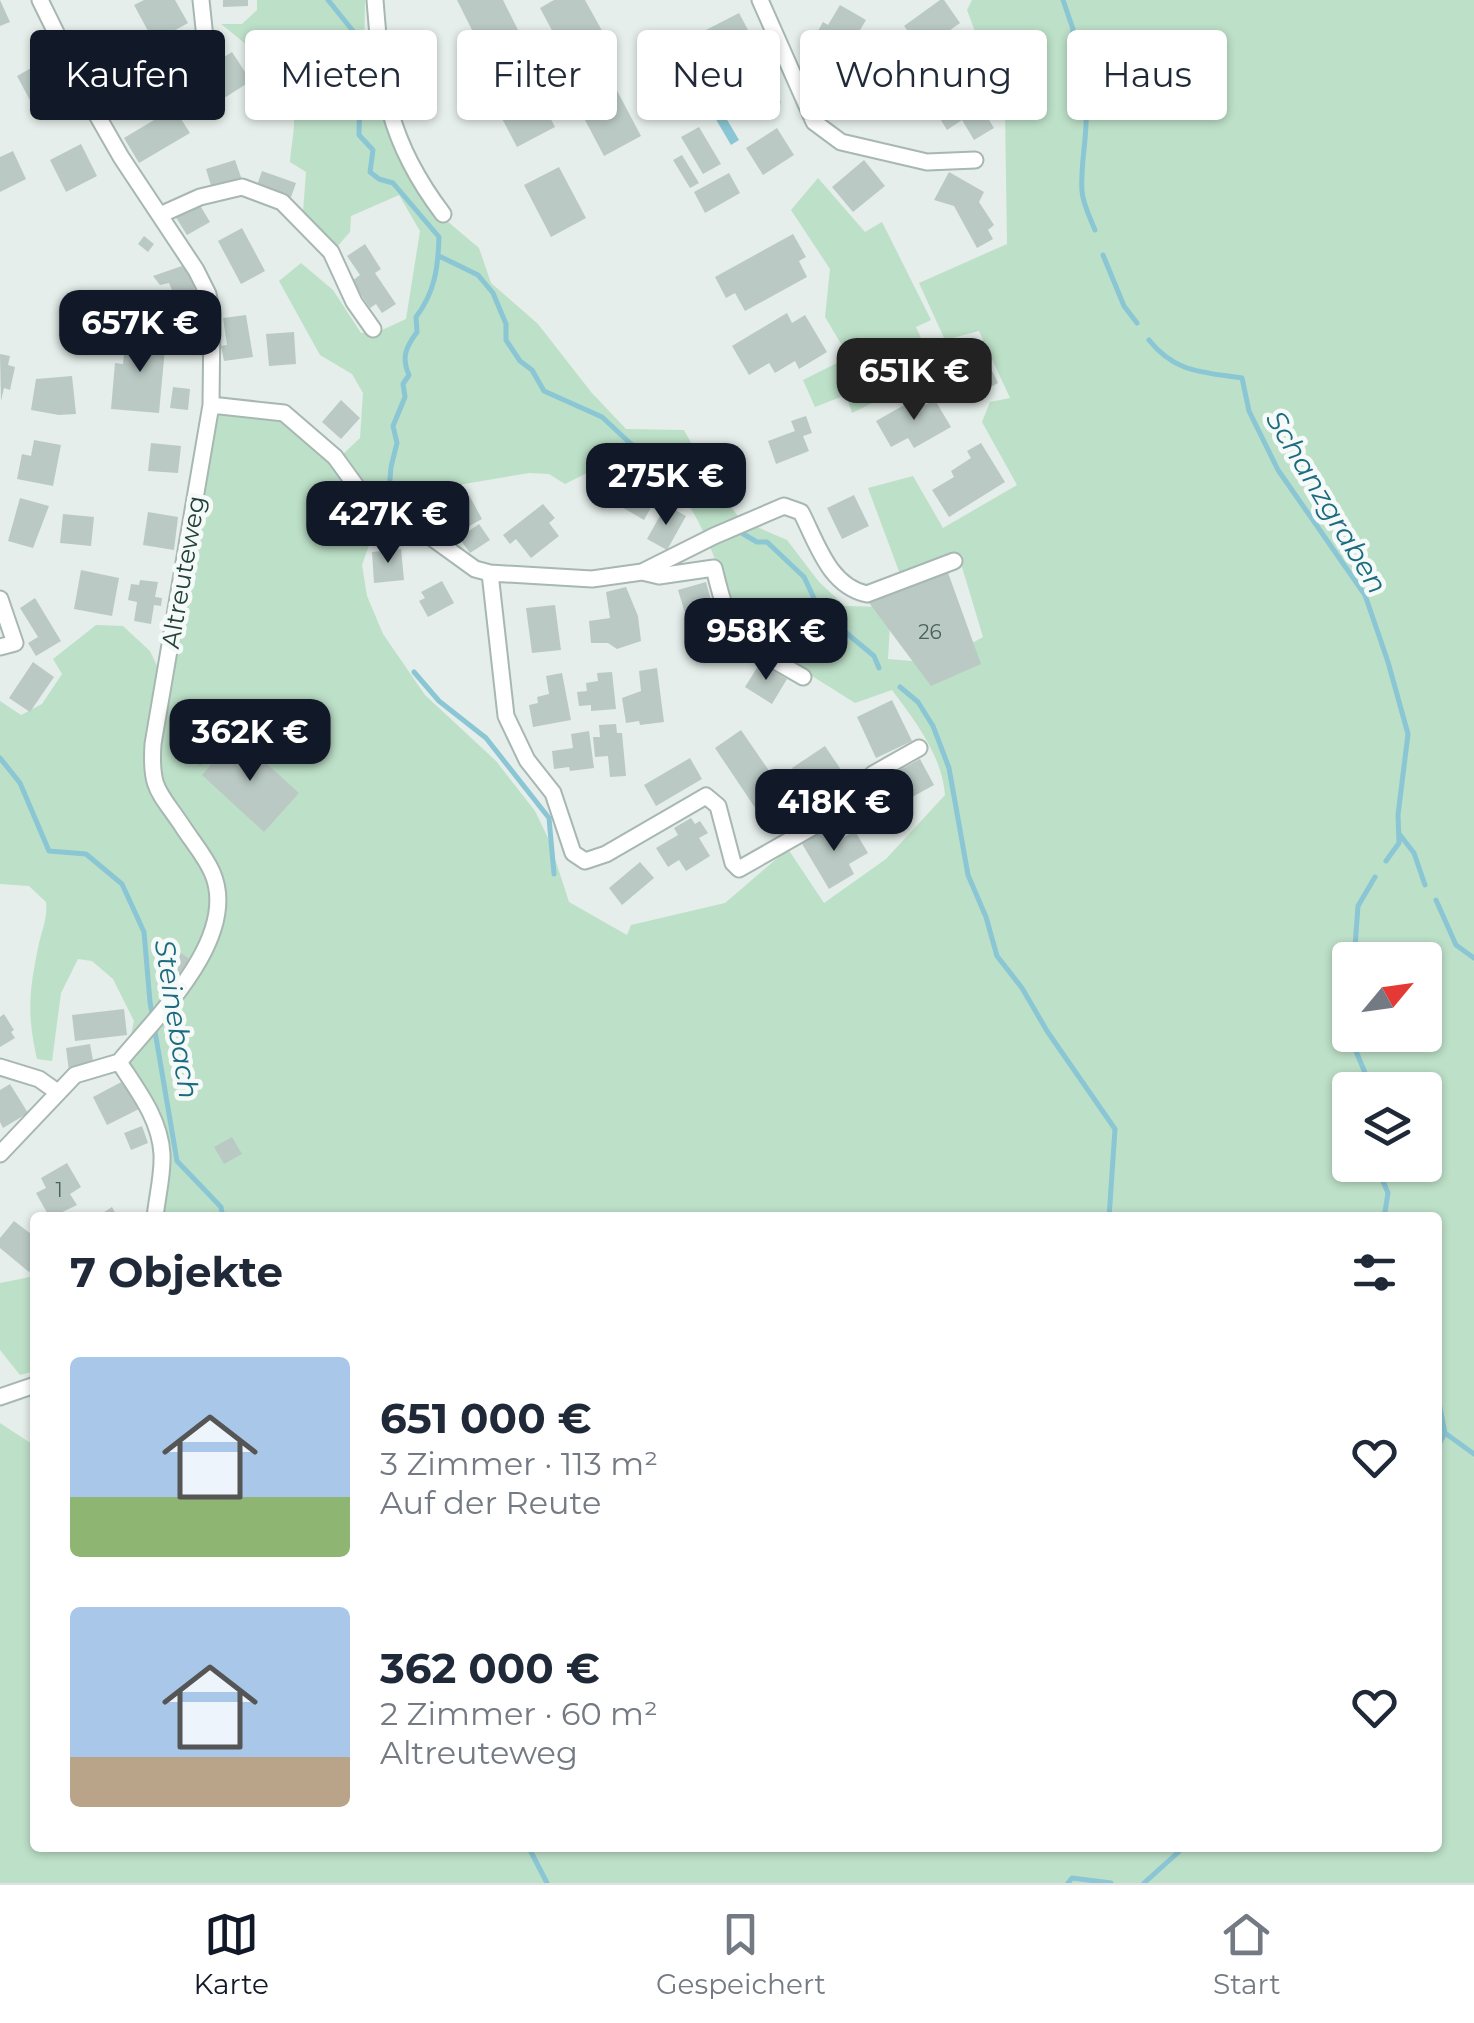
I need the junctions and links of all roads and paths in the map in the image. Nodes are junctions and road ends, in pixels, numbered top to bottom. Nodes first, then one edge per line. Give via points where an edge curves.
1 (40, 0) edge
2 (201, 0) edge
3 (374, 0) edge
4 (760, 0) edge
5 (204, 30) edge
6 (975, 160) dead end
7 (443, 214) dead end
8 (160, 215) junction
9 (372, 329) dead end
10 (211, 405) junction
11 (954, 561) dead end
12 (642, 572) junction
13 (490, 573) junction
14 (0, 599) edge
15 (0, 647) edge
16 (803, 677) dead end
17 (919, 748) dead end
18 (118, 1062) junction
19 (0, 1068) edge
20 (56, 1091) junction
21 (0, 1154) edge
22 (156, 1212) edge
23 (30, 1386) edge
24 (0, 1397) edge

1 - 8 street, Altreuteweg via 93,108
2 - 5 street
3 - 7 street via 393,129
4 - 6 street via 814,122 840,142 927,162
8 - 9 street via 200,196 242,187 282,202 331,252
8 - 10 street, Altreuteweg via 208,294
10 - 13 street via 284,413 335,457 372,508
10 - 18 street, Altreuteweg via 151,774 213,874 218,910 194,966
11 - 12 street via 867,594 853,592 834,576 800,512 784,506
12 - 13 street via 592,580
12 - 16 street via 714,568 737,635
13 - 17 street via 506,716 526,760 553,793 572,853 585,861 706,796 718,806 740,869 834,815 873,774
14 - 15 street via 15,643
18 - 20 street via 75,1075
18 - 22 street via 158,1132
19 - 20 street
20 - 21 street
23 - 24 street

